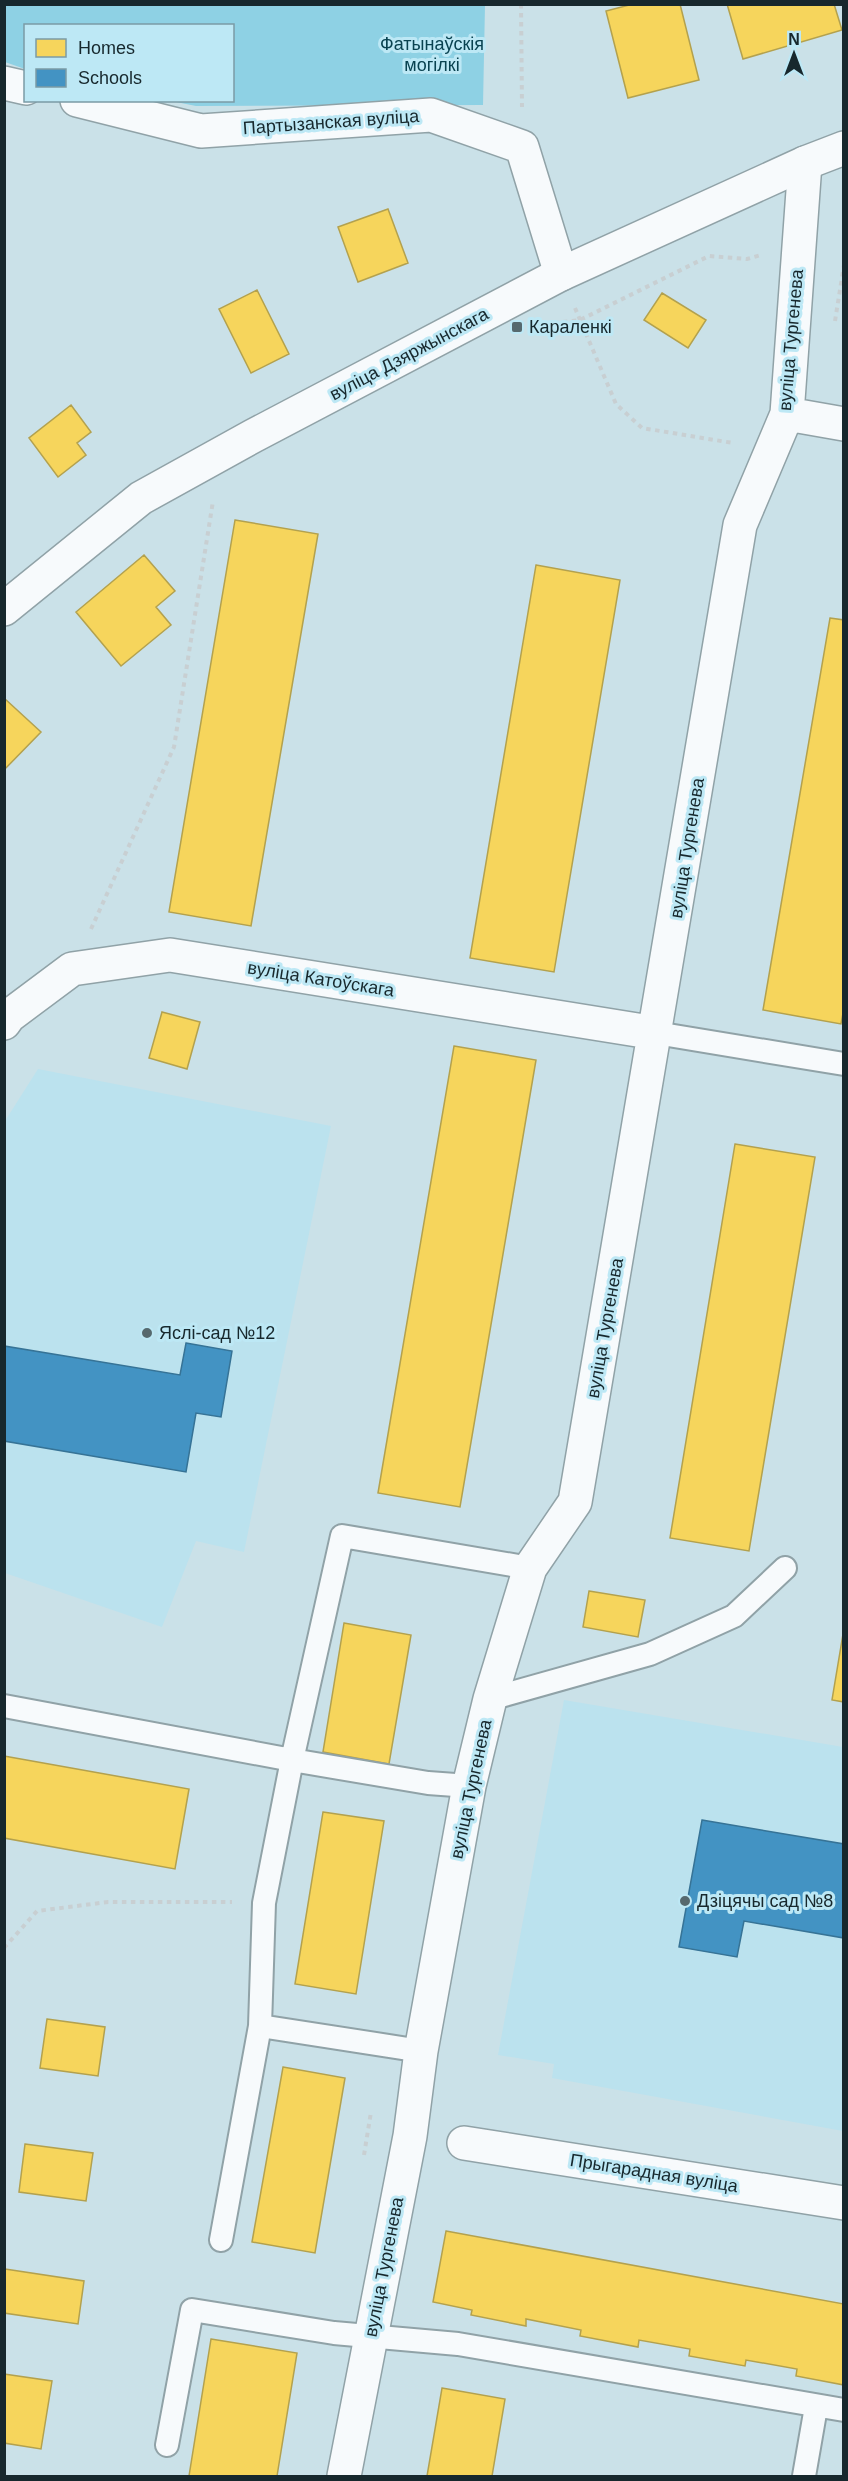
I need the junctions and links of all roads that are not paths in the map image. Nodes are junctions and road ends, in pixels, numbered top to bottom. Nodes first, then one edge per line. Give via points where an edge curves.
1 (4, 83) edge
2 (24, 88) edge
3 (85, 102) edge
4 (843, 148) edge
5 (805, 164) junction
6 (561, 274) junction
7 (787, 414) junction
8 (843, 424) edge
9 (4, 609) edge
10 (4, 1023) edge
11 (656, 1033) junction
12 (843, 1064) edge
13 (530, 1568) junction
14 (785, 1568) dead end
15 (490, 1699) junction
16 (4, 1706) edge
17 (291, 1760) junction
18 (469, 1786) junction
19 (260, 2026) junction
20 (421, 2050) junction
21 (464, 2143) dead end
22 (843, 2203) edge
23 (221, 2240) dead end
24 (370, 2335) junction
25 (816, 2407) junction
26 (843, 2410) edge
27 (167, 2445) dead end
28 (344, 2476) edge
29 (804, 2476) edge

1 - 2 street
3 - 6 street, Партызанская вуліца via 201,131 431,115 522,147
4 - 5 street, вуліца Дзяржынскага
5 - 6 street, вуліца Дзяржынскага
5 - 7 street, вуліца Тургенева
6 - 9 street, вуліца Дзяржынскага via 141,498
7 - 8 street
7 - 11 street, вуліца Тургенева via 740,525
10 - 11 street, вуліца Катоўскага via 72,969 170,955
11 - 12 lane
11 - 13 street, вуліца Тургенева via 575,1502
13 - 15 street, вуліца Тургенева
13 - 17 lane via 342,1536
14 - 15 lane via 734,1616 650,1654
15 - 18 street, вуліца Тургенева
16 - 17 lane
17 - 18 lane
17 - 19 lane via 264,1903
18 - 20 street, вуліца Тургенева
19 - 20 lane
19 - 23 lane
20 - 24 street, вуліца Тургенева via 410,2136
21 - 22 street, Прыгарадная вуліца
24 - 25 lane via 458,2344
24 - 27 lane via 334,2333 192,2310
24 - 28 street, вуліца Тургенева
25 - 26 lane
25 - 29 lane

